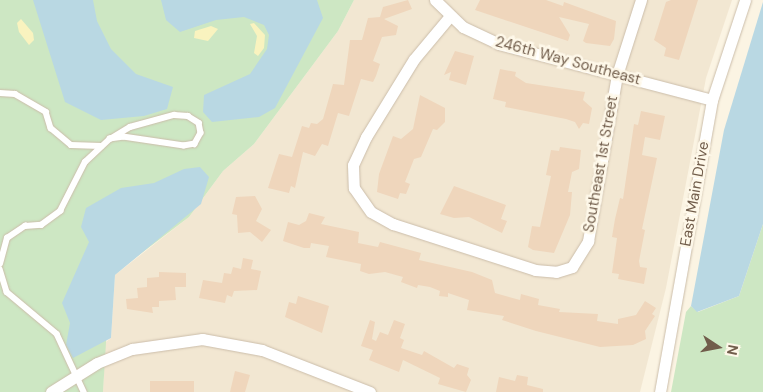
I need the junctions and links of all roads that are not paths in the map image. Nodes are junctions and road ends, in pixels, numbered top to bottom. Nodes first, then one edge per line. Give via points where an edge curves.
1 (436, 0) edge
2 (641, 0) edge
3 (745, 0) edge
4 (450, 16) junction
5 (617, 75) junction
6 (0, 93) edge
7 (712, 100) junction
8 (110, 139) junction
9 (100, 146) junction
10 (0, 264) edge
11 (0, 270) edge
12 (77, 374) junction
13 (51, 392) edge
14 (84, 392) edge
15 (370, 392) edge
16 (660, 392) edge

1 - 4 street, 246th Way Southeast
2 - 5 street, Southeast 1st Street
3 - 7 street, East Main Drive
4 - 5 street, 246th Way Southeast via 463,27 499,44
4 - 5 street, Southeast 1st Street via 414,60 366,137 353,165 354,188 371,212 393,224 535,270 556,272 572,267 588,241
5 - 7 street, 246th Way Southeast
6 - 9 lane via 15,94 46,112 51,128 71,145
7 - 16 street, East Main Drive
8 - 8 lane via 130,127 174,115 188,116 199,123 201,133 195,144 184,146 124,136
8 - 9 lane
9 - 10 lane via 85,162 60,211 41,225 16,230 7,238
11 - 12 lane via 7,292 48,324
12 - 13 street
12 - 14 lane
12 - 15 street via 132,348 202,339 262,350

